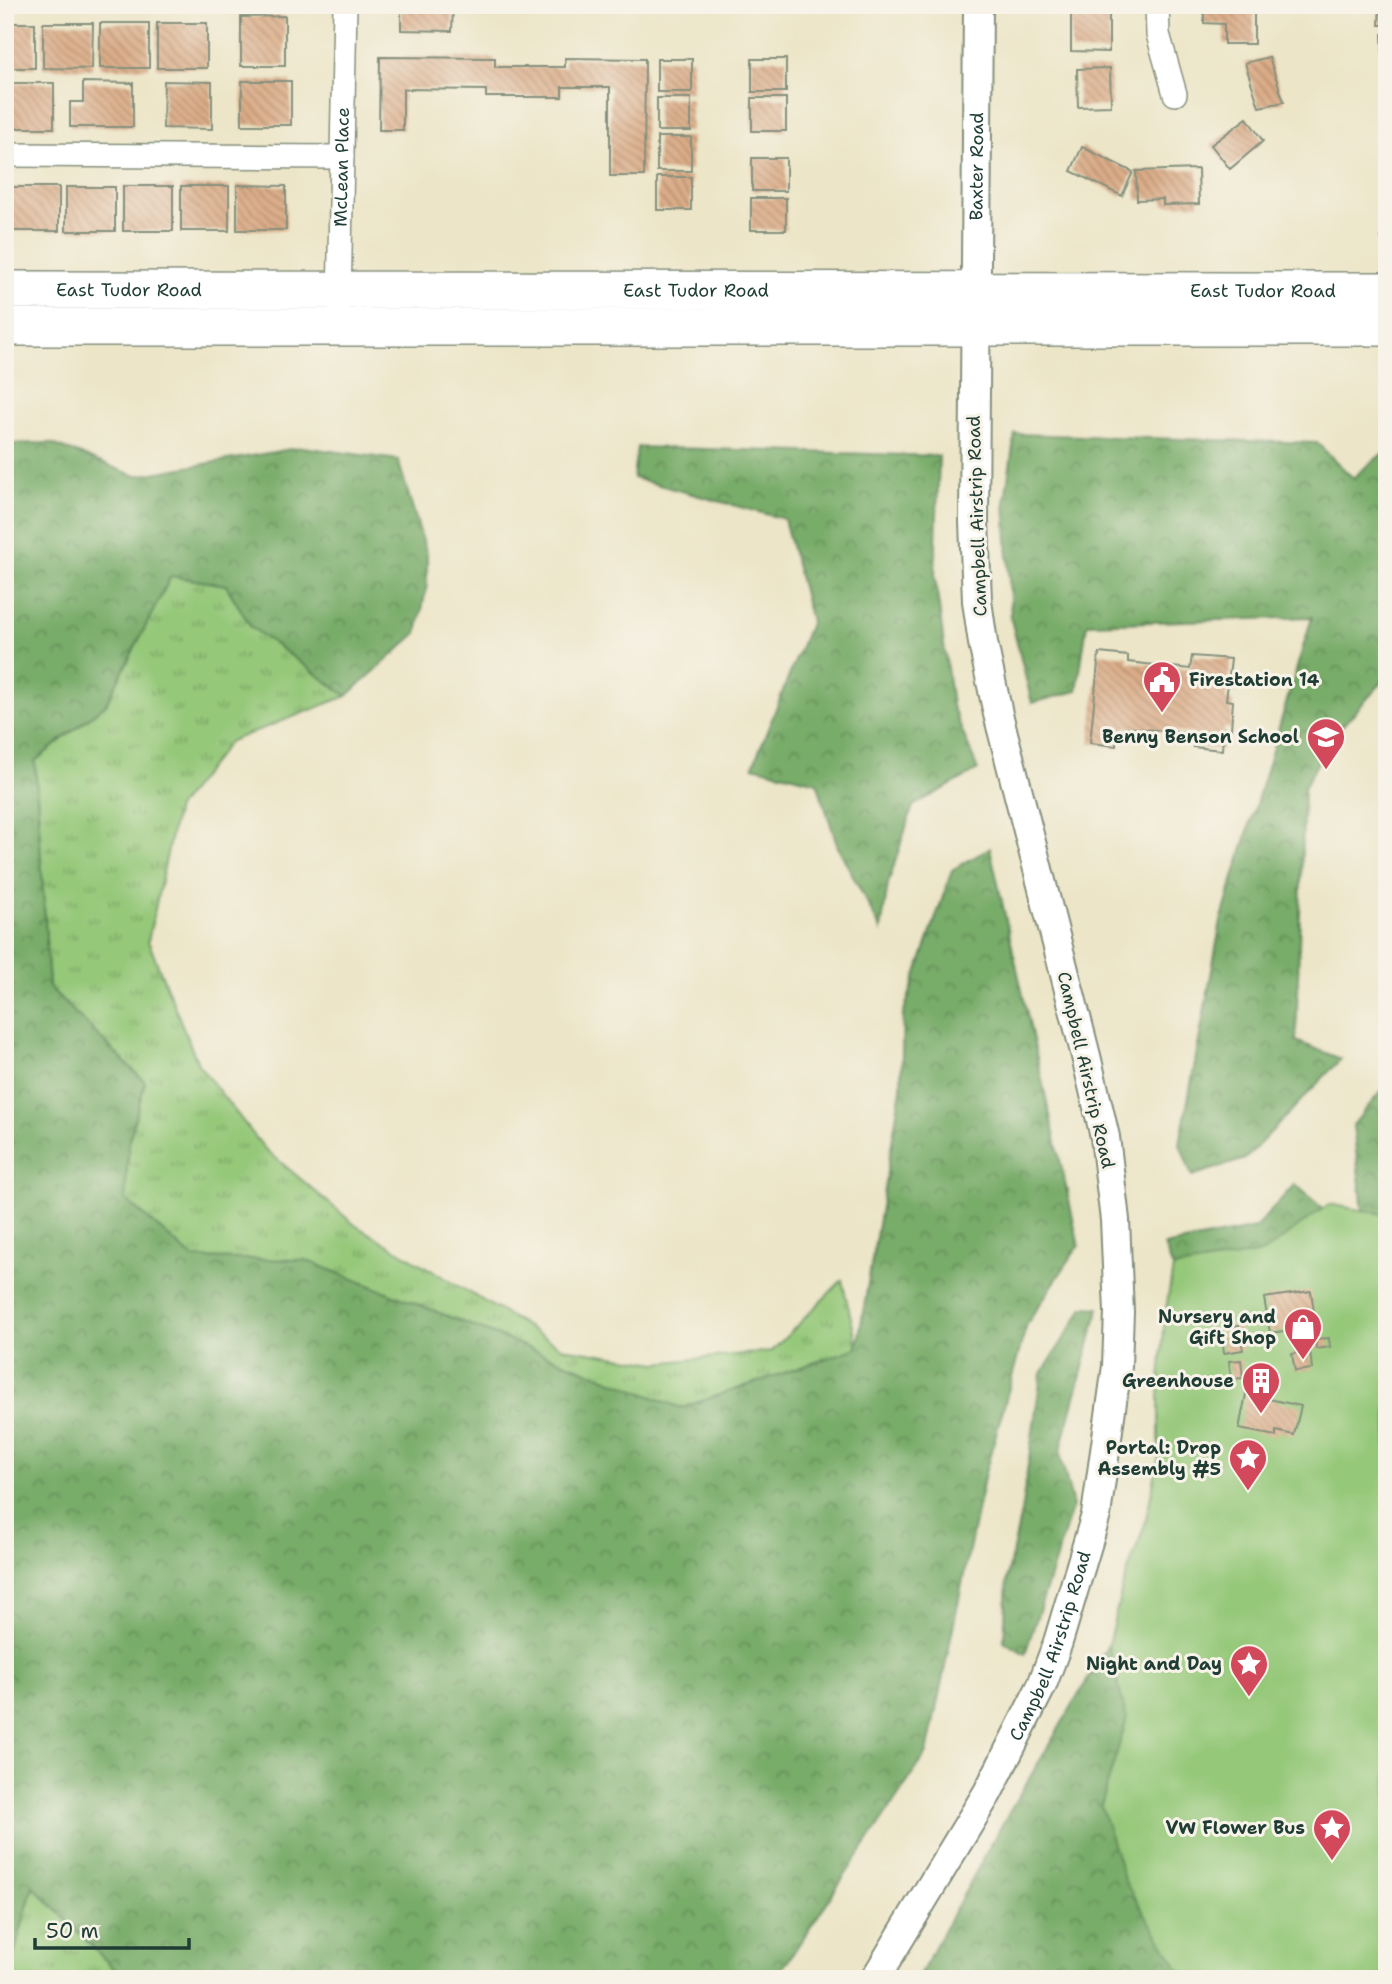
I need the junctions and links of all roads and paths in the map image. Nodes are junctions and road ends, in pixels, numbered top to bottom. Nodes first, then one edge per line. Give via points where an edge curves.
1 (345, 5) edge
2 (978, 5) edge
3 (1157, 5) edge
4 (1175, 94) dead end
5 (5, 155) edge
6 (342, 157) junction
7 (5, 290) edge
8 (339, 290) junction
9 (975, 290) junction
10 (1387, 291) edge
11 (5, 327) edge
12 (340, 327) junction
13 (1387, 327) edge
14 (974, 328) junction
15 (875, 1979) edge

1 - 6 street, McLean Place
2 - 9 street, Baxter Road
3 - 4 street via 1157,34
5 - 6 street
6 - 8 street, McLean Place
7 - 8 main road, East Tudor Road
8 - 9 main road, East Tudor Road
8 - 12 street, McLean Place
9 - 10 main road, East Tudor Road
9 - 14 street, Baxter Road
11 - 12 main road, East Tudor Road
12 - 14 main road, East Tudor Road
13 - 14 main road, East Tudor Road
14 - 15 street, Campbell Airstrip Road via 977,601 998,714 1105,1137 1115,1220 1116,1385 1096,1515 1042,1685 988,1792

